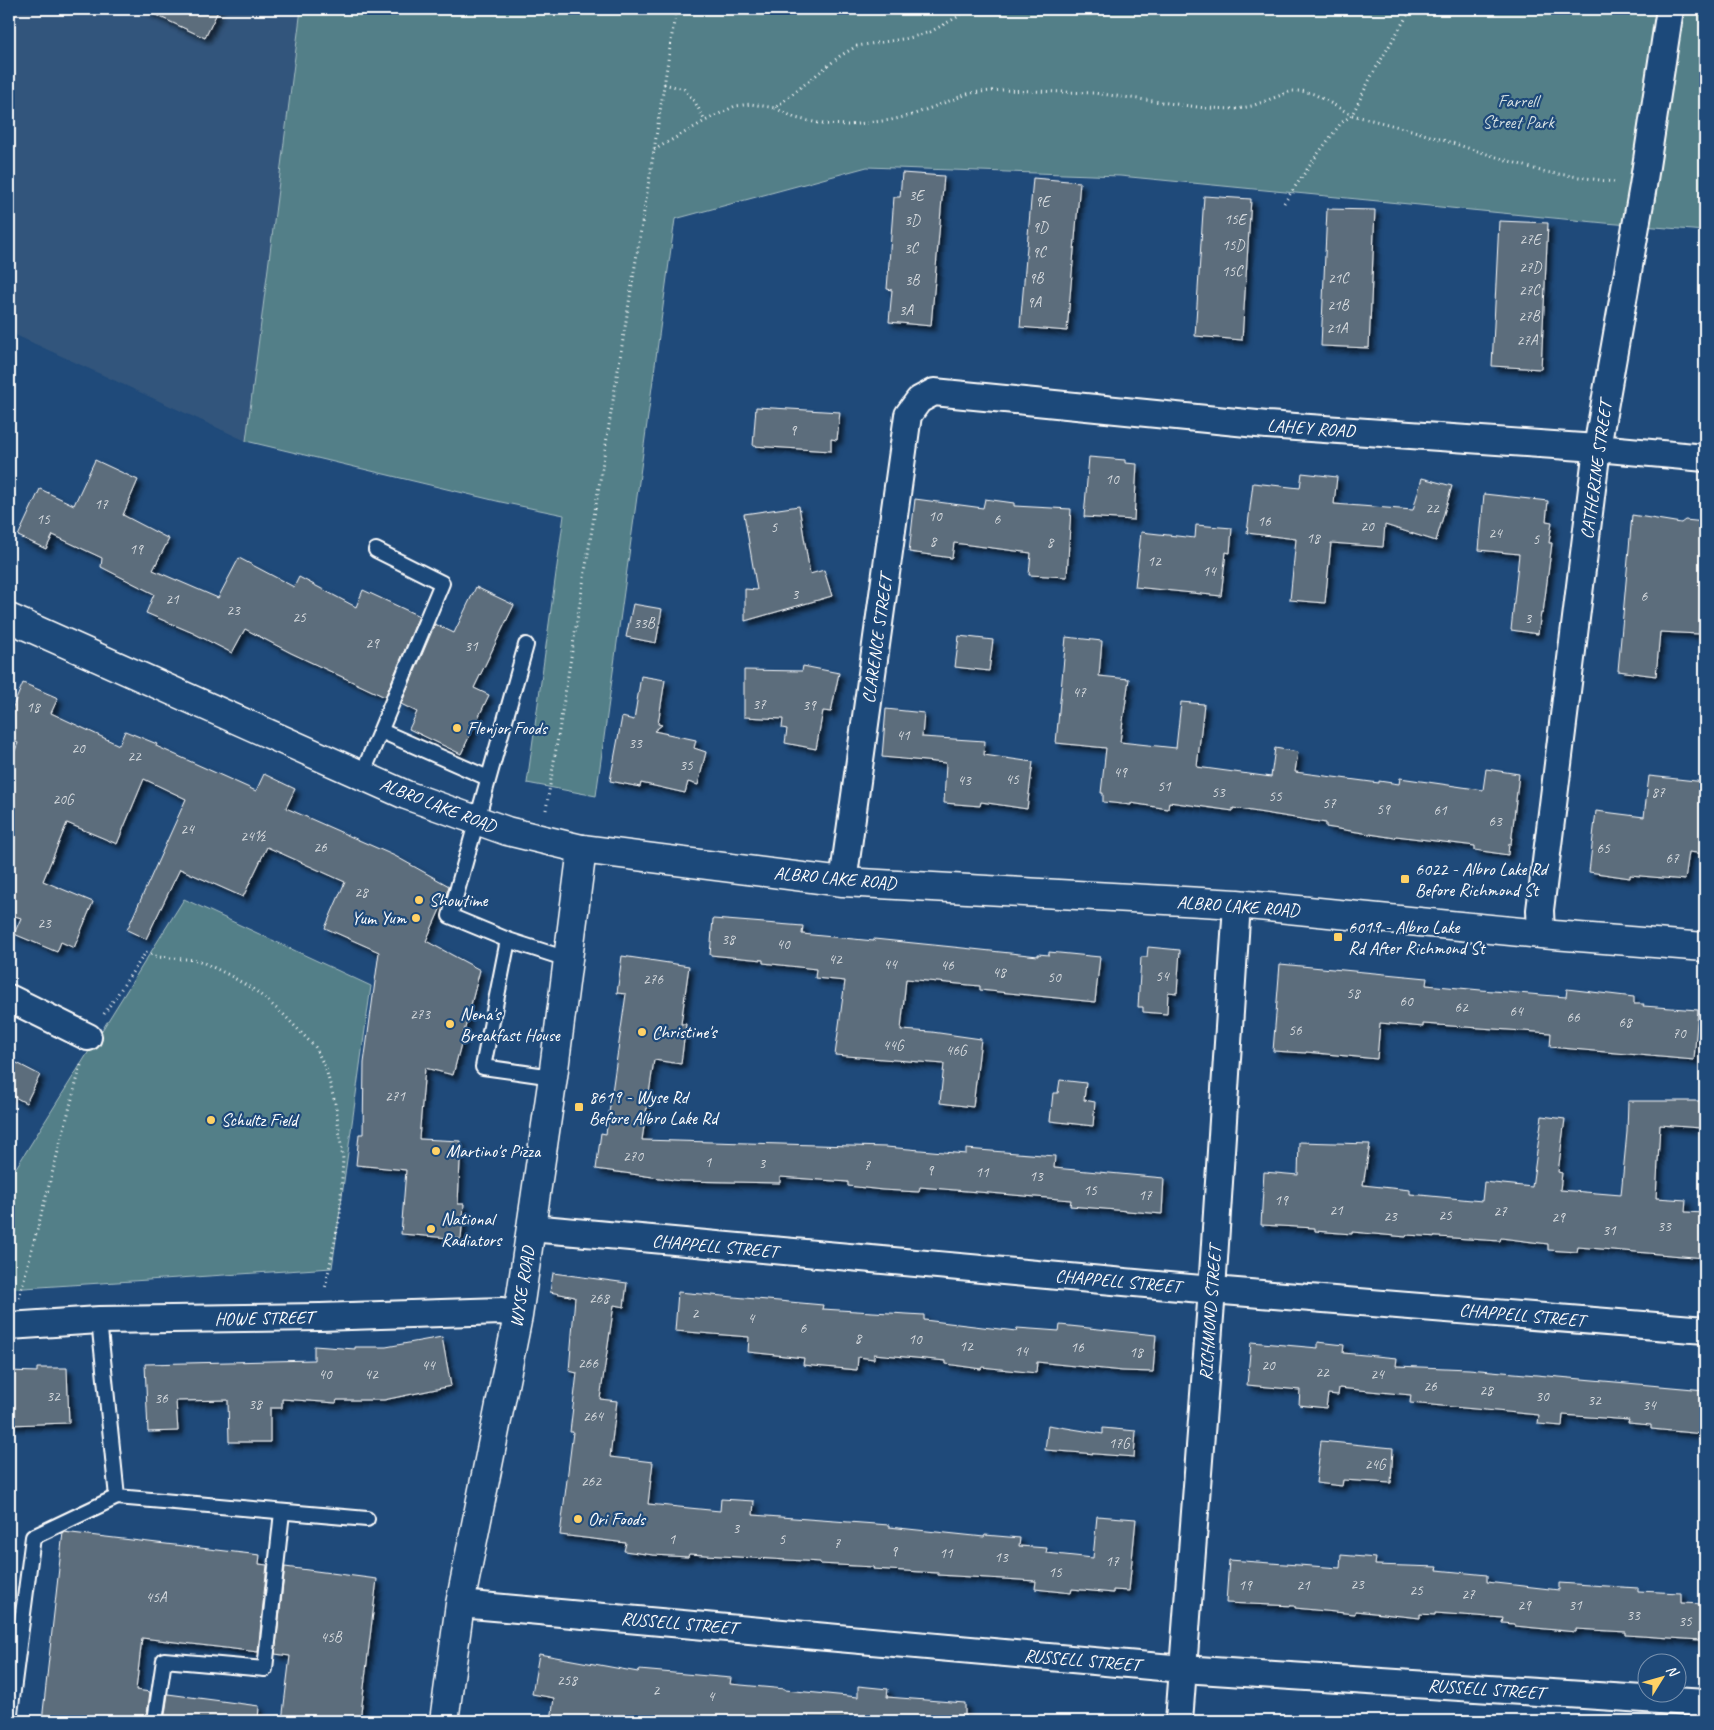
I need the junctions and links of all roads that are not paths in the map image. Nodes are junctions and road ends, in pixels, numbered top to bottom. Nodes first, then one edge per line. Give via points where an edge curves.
1 (1670, 9) edge
2 (919, 400) joint
3 (1597, 448) junction
4 (1705, 458) edge
5 (376, 550) dead end
6 (9, 618) edge
7 (526, 645) dead end
8 (381, 731) junction
9 (362, 775) junction
10 (488, 778) junction
11 (476, 821) junction
12 (582, 849) junction
13 (843, 882) junction
14 (1237, 904) junction
15 (1541, 934) junction
16 (508, 940) junction
17 (1705, 947) edge
18 (567, 959) junction
19 (9, 998) edge
20 (88, 1037) road end
21 (553, 1077) junction
22 (531, 1228) junction
23 (1212, 1290) junction
24 (518, 1316) junction
25 (99, 1320) junction
26 (10, 1326) edge
27 (1705, 1330) edge
28 (117, 1497) junction
29 (282, 1512) junction
30 (367, 1519) dead end
31 (460, 1604) junction
32 (1183, 1669) junction
33 (1705, 1703) edge
34 (10, 1721) edge
35 (155, 1721) edge
36 (444, 1721) edge
37 (1179, 1721) edge

1 - 3 street, CATHERINE STREET
2 - 3 street, LAHEY ROAD via 934,392 1267,425
2 - 13 street, CLARENCE STREET via 908,415
3 - 4 street, LAHEY ROAD
3 - 15 street, CATHERINE STREET via 1542,900
5 - 8 lane via 442,583
6 - 9 main road, ALBRO LAKE ROAD
7 - 10 lane
8 - 9 lane
8 - 10 lane
9 - 11 main road, ALBRO LAKE ROAD
10 - 11 lane
11 - 12 main road, ALBRO LAKE ROAD
11 - 16 lane via 450,916
12 - 13 main road, ALBRO LAKE ROAD
12 - 18 main road, WYSE ROAD
13 - 14 main road, ALBRO LAKE ROAD
14 - 15 main road, ALBRO LAKE ROAD
14 - 23 street, RICHMOND STREET
15 - 17 main road, ALBRO LAKE ROAD
16 - 18 lane
16 - 21 lane via 483,1067
18 - 21 main road, WYSE ROAD
19 - 20 street
21 - 22 main road, WYSE ROAD
22 - 23 street, CHAPPELL STREET
22 - 24 main road, WYSE ROAD
23 - 27 street, CHAPPELL STREET
23 - 32 street, RICHMOND STREET
24 - 25 street, HOWE STREET via 502,1311
24 - 31 main road, WYSE ROAD
25 - 26 street, HOWE STREET
25 - 28 lane
28 - 29 lane
28 - 34 lane via 33,1537
29 - 30 lane
29 - 35 lane via 265,1669 164,1660
31 - 32 street, RUSSELL STREET
31 - 36 main road, WYSE ROAD
32 - 33 street, RUSSELL STREET
32 - 37 street, RICHMOND STREET

